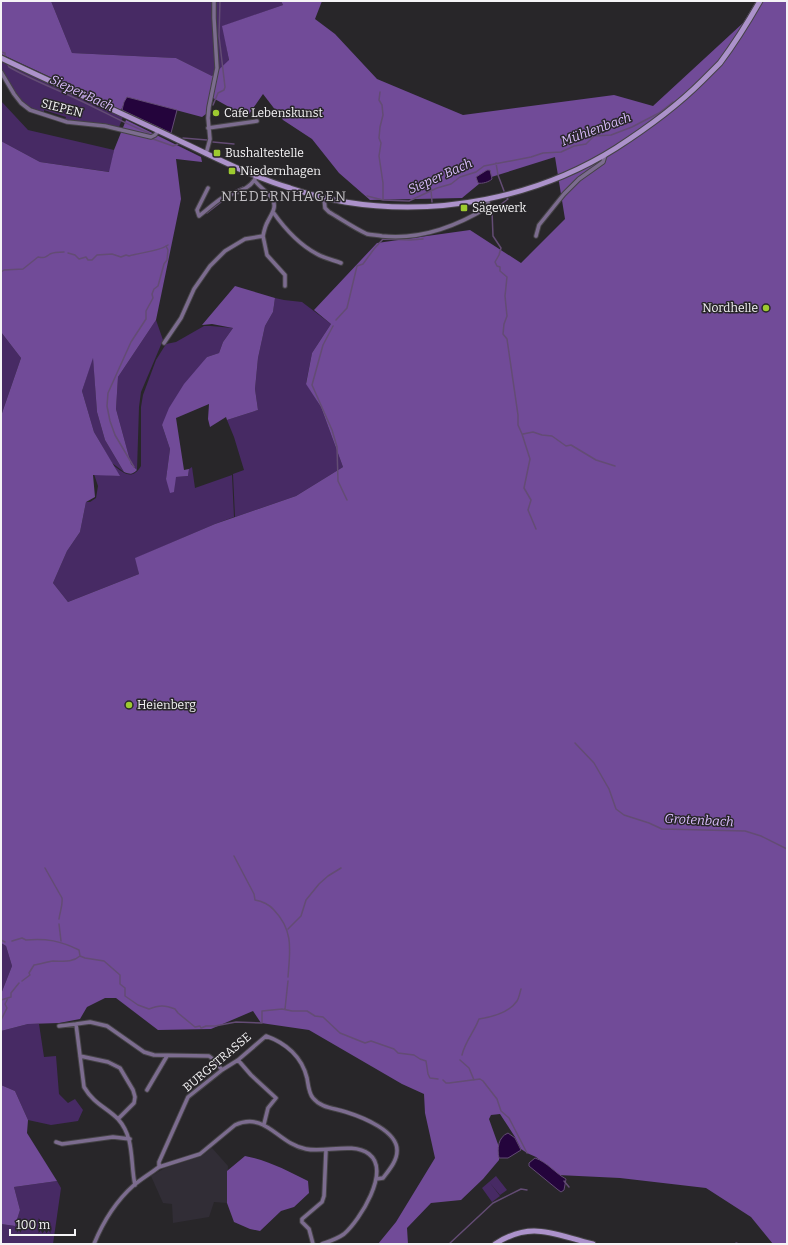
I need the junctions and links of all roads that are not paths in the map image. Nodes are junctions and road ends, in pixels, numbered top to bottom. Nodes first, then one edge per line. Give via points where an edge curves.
1 (214, 1) edge
2 (760, 1) edge
3 (1, 58) edge
4 (1, 72) edge
5 (257, 121) dead end
6 (208, 128) junction
7 (158, 130) junction
8 (206, 154) junction
9 (605, 155) junction
10 (256, 179) junction
11 (208, 188) dead end
12 (324, 198) junction
13 (488, 199) junction
14 (273, 212) junction
15 (263, 236) junction
16 (536, 236) dead end
17 (341, 263) dead end
18 (285, 286) dead end
19 (164, 343) dead end
20 (76, 1024) junction
21 (60, 1026) dead end
22 (80, 1056) junction
23 (167, 1056) junction
24 (238, 1060) junction
25 (222, 1070) junction
26 (147, 1090) dead end
27 (118, 1119) junction
28 (264, 1124) junction
29 (130, 1140) junction
30 (56, 1142) dead end
31 (326, 1150) junction
32 (159, 1168) junction
33 (376, 1179) junction
34 (134, 1185) junction
35 (94, 1244) edge
36 (313, 1244) edge
37 (322, 1244) edge
38 (495, 1244) edge
39 (593, 1244) edge

1 - 6 street via 217,68 209,107
2 - 9 main road via 743,31 719,64 691,92 654,122
3 - 7 main road
4 - 7 street, SIEPEN via 21,103 30,110 46,116 151,137
5 - 6 street
6 - 8 street via 209,144
7 - 8 main road
8 - 10 main road
9 - 13 main road via 550,181
9 - 16 street via 604,162 579,179 564,194 539,225
10 - 11 street via 237,193 223,198 199,216 197,210
10 - 12 main road
10 - 14 street via 273,201
12 - 13 main road via 397,207 449,205
12 - 13 street via 325,208 334,215 368,234 389,236 431,232 488,207
14 - 15 street
14 - 17 street via 290,234 302,244
15 - 18 street via 267,255 285,275
15 - 19 street via 245,239 225,251 210,266
20 - 21 street
20 - 22 street
20 - 23 street via 90,1022 107,1026 144,1052
22 - 27 street via 84,1087 89,1096
22 - 27 street via 108,1062 120,1068 131,1085 134,1103
23 - 25 street via 209,1056
23 - 26 street
24 - 25 street, BURGSTRASSE
24 - 28 street via 276,1098 268,1108
24 - 33 street, BURGSTRASSE via 266,1036 275,1039 300,1061 312,1097 320,1105 347,1112 392,1136 398,1151 396,1158 383,1178
25 - 32 street, BURGSTRASSE via 188,1097 159,1162
27 - 29 street
28 - 31 street via 293,1145 306,1149
28 - 32 street via 255,1122 235,1125 200,1154
29 - 30 street via 113,1137 62,1144
29 - 34 street
31 - 33 street via 353,1148 369,1154 375,1161
31 - 36 street via 322,1202 302,1219 309,1229
32 - 34 street
33 - 37 street via 367,1202 351,1226 335,1240
34 - 35 street via 108,1216
38 - 39 main road via 526,1230 544,1231

